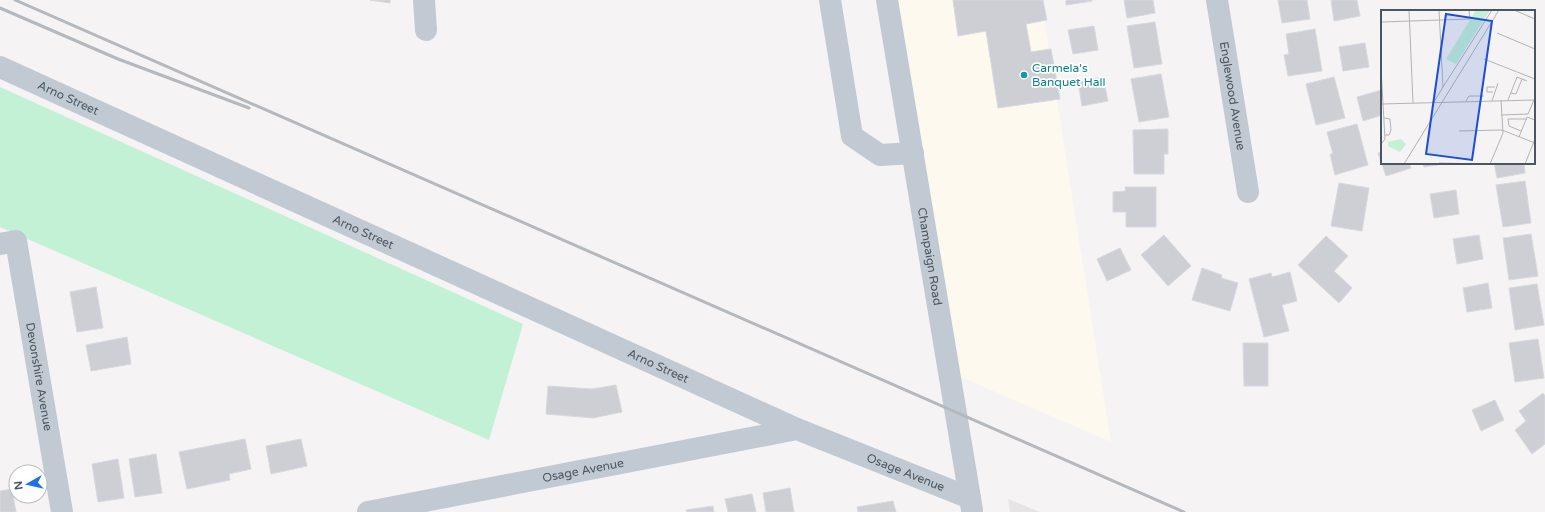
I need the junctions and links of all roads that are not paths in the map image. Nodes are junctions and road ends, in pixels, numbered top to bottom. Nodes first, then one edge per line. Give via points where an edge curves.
1 (424, 0) edge
2 (830, 0) edge
3 (888, 0) edge
4 (1217, 0) edge
5 (426, 30) dead end
6 (0, 67) edge
7 (913, 153) junction
8 (1248, 192) dead end
9 (8, 243) edge
10 (727, 398) joint
11 (797, 429) junction
12 (971, 505) edge
13 (62, 512) edge
14 (368, 512) edge

1 - 5 street
2 - 7 street via 852,136 880,155
3 - 7 street, Champaign Road
4 - 8 street, Englewood Avenue
6 - 10 street, Arno Street
7 - 12 street, Champaign Road
9 - 13 street, Devonshire Avenue
10 - 11 street, Osage Avenue
11 - 12 street, Osage Avenue
11 - 14 street, Osage Avenue

